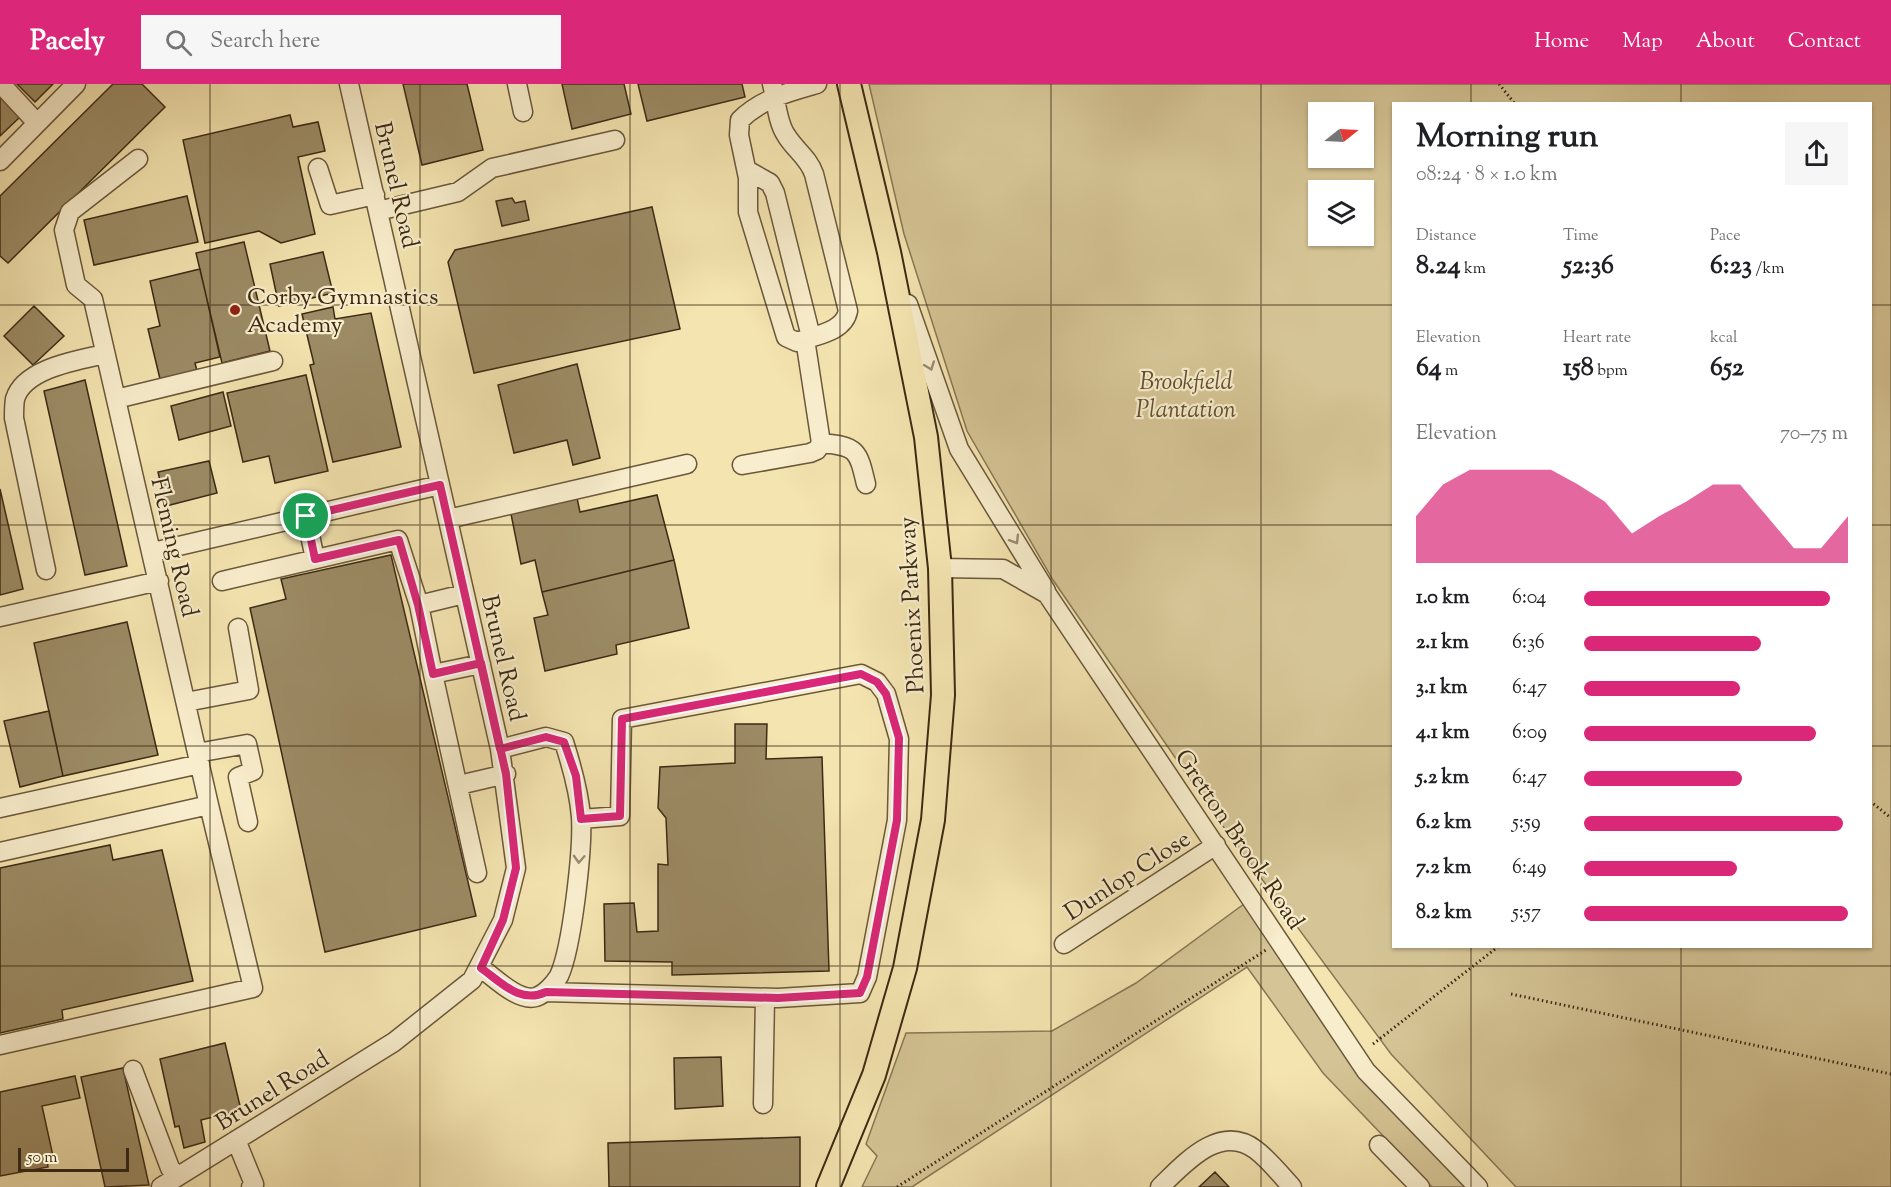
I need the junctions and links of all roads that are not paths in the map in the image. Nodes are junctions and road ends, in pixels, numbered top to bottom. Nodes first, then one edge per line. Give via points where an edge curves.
1 (1, 84) edge
2 (76, 84) edge
3 (349, 84) edge
4 (517, 84) edge
5 (817, 84) edge
6 (849, 84) edge
7 (774, 90) edge
8 (523, 112) dead end
9 (37, 123) junction
10 (615, 140) dead end
11 (138, 159) dead end
12 (0, 161) edge
13 (318, 168) dead end
14 (747, 170) junction
15 (376, 203) junction
16 (889, 252) junction
17 (808, 338) junction
18 (105, 354) junction
19 (273, 362) dead end
20 (116, 399) junction
21 (821, 443) junction
22 (687, 464) dead end
23 (742, 465) dead end
24 (866, 484) dead end
25 (440, 485) junction
26 (306, 516) junction
27 (448, 519) junction
28 (153, 552) junction
29 (315, 559) junction
30 (940, 568) junction
31 (46, 570) dead end
32 (159, 581) junction
33 (222, 581) dead end
34 (464, 594) junction
35 (1047, 594) junction
36 (418, 605) junction
37 (0, 617) edge
38 (238, 628) dead end
39 (481, 663) junction
40 (433, 674) junction
41 (186, 702) junction
42 (500, 749) junction
43 (199, 759) junction
44 (506, 774) junction
45 (459, 785) junction
46 (209, 805) junction
47 (0, 808) edge
48 (581, 819) junction
49 (248, 822) dead end
50 (1216, 845) junction
51 (0, 852) edge
52 (477, 873) dead end
53 (1064, 944) dead end
54 (481, 968) junction
55 (546, 992) junction
56 (765, 998) junction
57 (0, 1045) edge
58 (133, 1070) dead end
59 (763, 1104) dead end
60 (236, 1140) junction
61 (1379, 1145) dead end
62 (178, 1176) junction
63 (254, 1186) edge
64 (161, 1187) edge
65 (828, 1187) edge
66 (1160, 1187) edge
67 (1292, 1187) edge
68 (1420, 1187) edge
69 (1478, 1187) edge

1 - 9 street
2 - 9 street
3 - 15 street, Brunel Road
4 - 8 street
5 - 7 street
6 - 16 main road, Phoenix Parkway
7 - 14 street via 740,120 739,135
7 - 17 street via 784,134 810,162 847,296 846,321 840,327
9 - 12 street
10 - 15 street via 492,168 458,192
11 - 18 street, Fleming Road via 70,212 64,230 76,285 93,299
13 - 15 street via 330,205
14 - 17 street via 770,183 775,193
14 - 17 street via 748,212 786,337 797,342
15 - 25 street, Brunel Road
16 - 30 main road, Phoenix Parkway via 926,437
16 -> 35 street via 959,449
17 - 21 street
18 - 20 street, Fleming Road
18 - 31 street via 63,363 40,374 25,383 15,398 14,418
19 - 20 street
20 - 28 street, Fleming Road
21 - 23 street via 810,453
21 - 24 street via 852,448 859,455
22 - 27 street
25 - 26 street
25 - 27 street, Brunel Road
26 - 28 street
26 - 29 street
27 - 34 street, Brunel Road
28 - 32 street, Fleming Road
29 - 33 street
29 - 36 street via 399,540
30 - 35 street, Gretton Brook Road via 1003,569
30 - 65 main road, Phoenix Parkway via 943,696 933,820 905,968 874,1075
32 - 37 street
32 - 41 street, Fleming Road
34 - 36 street
34 - 39 street, Brunel Road
35 - 50 street, Gretton Brook Road
36 - 40 street
38 - 41 street via 249,690
39 - 40 street
39 - 42 street, Brunel Road
40 - 45 street
41 - 43 street, Fleming Road
42 - 44 street, Brunel Road
42 - 48 street via 546,737 564,742 576,776
43 - 46 street, Fleming Road
43 - 47 street
43 - 49 street via 247,744 253,771 238,777
44 - 45 street
44 - 54 street, Brunel Road via 516,868 503,920
45 - 52 street
46 - 51 street
46 - 57 street, Fleming Road via 253,988
48 -> 55 street via 578,878 569,932 559,975
48 - 56 street via 620,816 622,719 861,674 877,682 886,694 899,738 897,820 867,977 860,993
50 - 53 street, Dunlop Close
50 - 69 street, Gretton Brook Road via 1366,1071
54 - 55 street via 517,993 534,998
54 - 60 street, Brunel Road via 472,980 394,1042
55 - 56 street
56 - 59 street
58 - 62 street via 170,1168
60 - 62 street, Brunel Road
60 - 63 street
61 - 68 street
62 - 64 street, Brunel Road
66 - 67 street via 1201,1149 1220,1142 1239,1142 1255,1149

